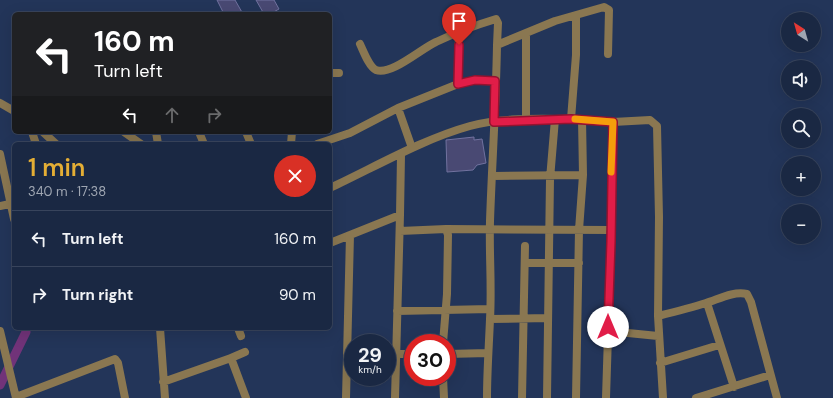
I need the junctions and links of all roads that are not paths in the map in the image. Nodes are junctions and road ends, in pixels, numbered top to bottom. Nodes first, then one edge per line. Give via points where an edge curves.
1 (576, 14) junction
2 (459, 32) junction
3 (526, 33) junction
4 (360, 44) dead end
5 (497, 45) junction
6 (608, 54) dead end
7 (332, 73) edge
8 (339, 73) dead end
9 (495, 81) junction
10 (458, 84) junction
11 (0, 103) edge
12 (398, 108) junction
13 (12, 110) edge
14 (555, 119) junction
15 (571, 119) junction
16 (582, 119) junction
17 (526, 120) junction
18 (494, 122) junction
19 (613, 122) junction
20 (45, 134) edge
21 (127, 134) edge
22 (54, 142) edge
23 (138, 142) edge
24 (323, 142) edge
25 (412, 148) junction
26 (0, 154) edge
27 (401, 155) junction
28 (583, 175) junction
29 (493, 176) junction
30 (550, 176) junction
31 (332, 187) edge
32 (12, 203) edge
33 (0, 206) edge
34 (400, 215) junction
35 (446, 229) junction
36 (490, 229) junction
37 (549, 230) junction
38 (580, 230) junction
39 (611, 230) junction
40 (400, 231) junction
41 (350, 235) junction
42 (332, 242) edge
43 (525, 246) dead end
44 (525, 263) junction
45 (549, 263) junction
46 (579, 263) junction
47 (707, 303) junction
48 (490, 309) junction
49 (397, 311) junction
50 (445, 311) junction
51 (658, 316) junction
52 (523, 318) junction
53 (548, 318) junction
54 (490, 319) junction
55 (0, 330) edge
56 (160, 330) edge
57 (608, 331) junction
58 (350, 334) edge
59 (394, 334) edge
60 (444, 334) edge
61 (658, 336) junction
62 (719, 345) junction
63 (245, 352) dead end
64 (488, 353) junction
65 (456, 354) edge
66 (231, 358) junction
67 (660, 363) junction
68 (770, 375) junction
69 (163, 382) junction
70 (347, 386) edge
71 (394, 386) edge
72 (443, 386) edge
73 (734, 388) junction
74 (346, 396) edge
75 (16, 398) edge
76 (125, 398) edge
77 (165, 398) edge
78 (246, 398) edge
79 (395, 398) edge
80 (444, 398) edge
81 (487, 398) edge
82 (522, 398) edge
83 (547, 398) edge
84 (576, 398) edge
85 (606, 398) edge
86 (663, 398) edge
87 (696, 398) edge
88 (777, 398) edge

1 - 3 street
1 - 6 street via 604,7 609,10
1 - 15 street
2 - 4 street via 434,42 401,63 382,70 373,68
2 - 5 street via 496,19
2 - 10 street
3 - 5 street
3 - 17 street
5 - 9 street
7 - 8 street
9 - 10 street via 475,80
9 - 18 street
10 - 12 street
11 - 13 street
12 - 24 street via 350,133
12 - 25 street
14 - 15 street
14 - 17 street
14 - 30 street
15 - 16 street
16 - 19 street
16 - 28 street
17 - 18 street
18 - 25 street via 464,128
18 - 29 street
19 - 39 street
19 - 51 street via 650,120 657,126
20 - 22 street
21 - 23 street
25 - 27 street
26 - 32 street
27 - 31 street
27 - 34 street
28 - 30 street
28 - 38 street
29 - 30 street
29 - 36 street
30 - 37 street
32 - 33 street
34 - 40 street
34 - 41 street
35 - 36 street
35 - 40 street
35 - 50 street via 448,235
36 - 37 street
36 - 48 street
37 - 38 street
37 - 45 street
38 - 39 street
38 - 46 street
39 - 57 street
40 - 49 street
41 - 42 street
41 - 58 street
43 - 44 street
44 - 45 street
44 - 52 street
45 - 46 street
45 - 53 street
46 - 84 street
47 - 51 street
47 - 62 street
47 - 68 street via 720,297 747,294
48 - 50 street
48 - 54 street
49 - 50 street
49 - 59 street
50 - 60 street
51 - 61 street
52 - 53 street
52 - 54 street
52 - 82 street
53 - 83 street
54 - 64 street
55 - 75 street
56 - 69 street
57 - 61 street
57 - 85 street
61 - 67 street
62 - 67 street
62 - 73 street
63 - 66 street
64 - 65 street
64 - 81 street
66 - 69 street
66 - 78 street
67 - 86 street
68 - 73 street
68 - 88 street
69 - 77 street
70 - 74 street
71 - 79 street
72 - 80 street
73 - 87 street
75 - 76 street via 116,359

